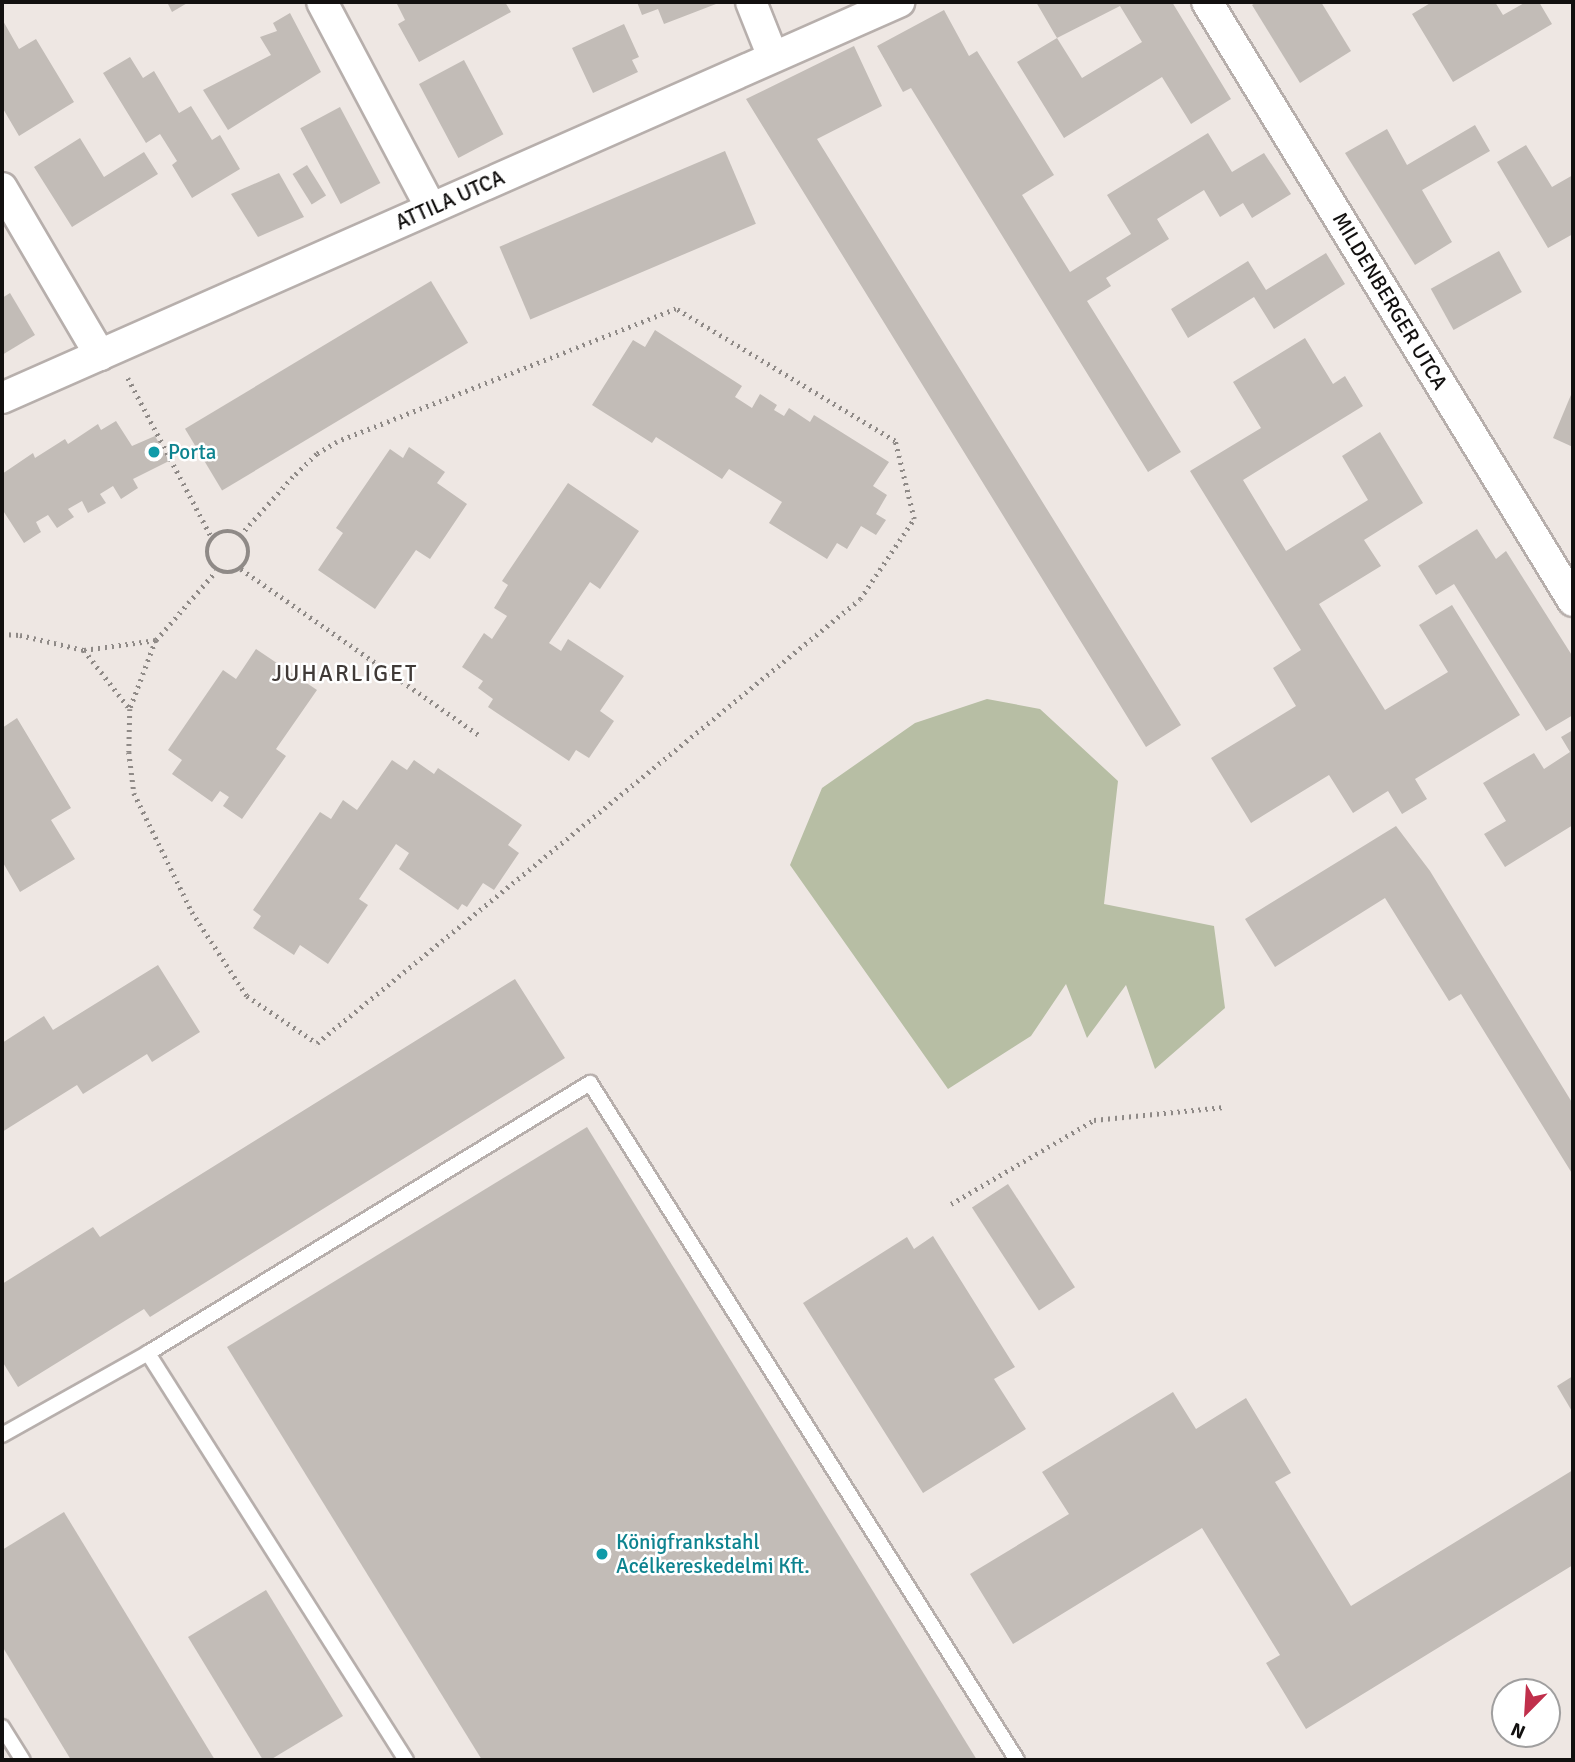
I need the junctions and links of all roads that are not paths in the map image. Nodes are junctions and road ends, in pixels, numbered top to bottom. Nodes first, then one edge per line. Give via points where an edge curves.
1 (322, 2) edge
2 (751, 2) edge
3 (899, 2) edge
4 (1207, 2) edge
5 (774, 57) junction
6 (2, 188) edge
7 (431, 208) junction
8 (106, 352) junction
9 (2, 398) edge
10 (1573, 601) edge
11 (148, 1353) junction
12 (2, 1435) edge
13 (2, 1727) edge
14 (23, 1760) edge
15 (406, 1760) edge
16 (1017, 1760) edge

1 - 7 street
2 - 5 street
3 - 5 street, ATTILA UTCA
4 - 10 street, MILDENBERGER UTCA
5 - 7 street, ATTILA UTCA
6 - 8 street
7 - 8 street, ATTILA UTCA
8 - 9 street, ATTILA UTCA
11 - 12 lane
11 - 15 lane
11 - 16 lane via 590,1083
13 - 14 lane

